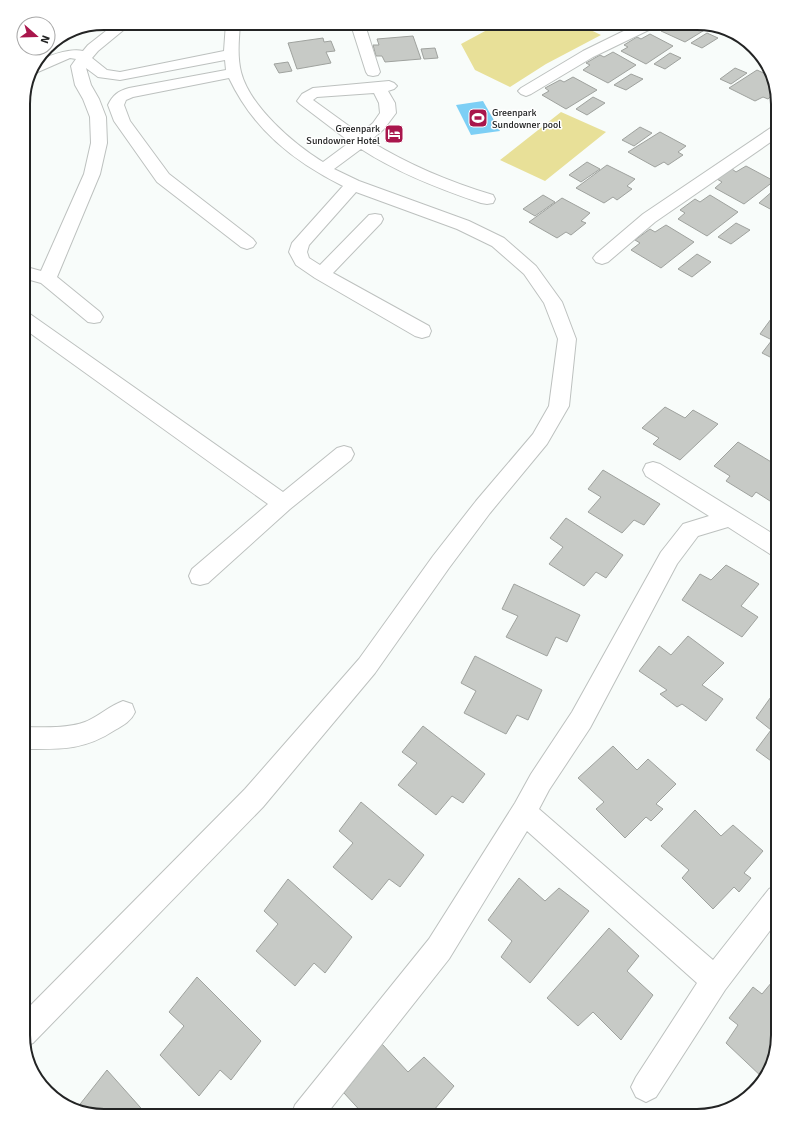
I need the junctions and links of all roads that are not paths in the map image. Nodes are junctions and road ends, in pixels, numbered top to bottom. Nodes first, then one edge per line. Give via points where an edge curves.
1 (116, 30) edge
2 (233, 30) edge
3 (360, 30) edge
4 (638, 30) edge
5 (84, 58) junction
6 (233, 63) junction
7 (173, 65) junction
8 (41, 66) edge
9 (373, 72) dead end
10 (181, 83) junction
11 (526, 91) dead end
12 (771, 135) edge
13 (360, 142) junction
14 (323, 170) junction
15 (353, 185) junction
16 (487, 199) dead end
17 (440, 200) junction
18 (375, 219) dead end
19 (247, 243) dead end
20 (602, 258) dead end
21 (30, 274) edge
22 (321, 274) junction
23 (48, 279) junction
24 (94, 317) dead end
25 (30, 324) edge
26 (422, 331) dead end
27 (344, 454) dead end
28 (653, 470) dead end
29 (283, 503) junction
30 (730, 518) junction
31 (771, 544) edge
32 (200, 576) dead end
33 (123, 712) dead end
34 (30, 738) edge
35 (524, 812) junction
36 (771, 907) edge
37 (715, 980) junction
38 (30, 1026) edge
39 (646, 1087) dead end
40 (312, 1109) edge

1 - 5 street
2 - 6 street
3 - 9 street
4 - 11 street via 588,54
5 - 7 street via 103,74 120,76
5 - 8 street via 78,54 68,54
5 - 23 street via 78,66 83,85 98,117 99,143 92,174
6 - 7 street
6 - 10 street
6 - 14 street via 246,98 258,115 298,154
7 - 10 street
10 - 19 street via 120,97 116,105 122,121 163,178
12 - 20 street via 649,218
13 - 13 street via 305,101 307,97 314,93 384,87 388,115
13 - 14 street
13 - 17 street via 402,166
14 - 15 street
15 - 17 street
15 - 22 street via 301,243 298,252 302,261
16 - 17 street
17 - 38 street via 463,225 498,242 530,270 553,302 566,339 559,406 540,439 460,537 367,666 254,798
18 - 22 street
21 - 23 street
22 - 26 street
23 - 24 street
25 - 29 street
27 - 29 street
28 - 30 street
29 - 32 street
30 - 31 street
30 - 35 street via 691,530 669,558 581,720 540,782
33 - 34 street via 91,732 66,738
35 - 37 street
35 - 40 street via 439,949
36 - 37 street
37 - 39 street

